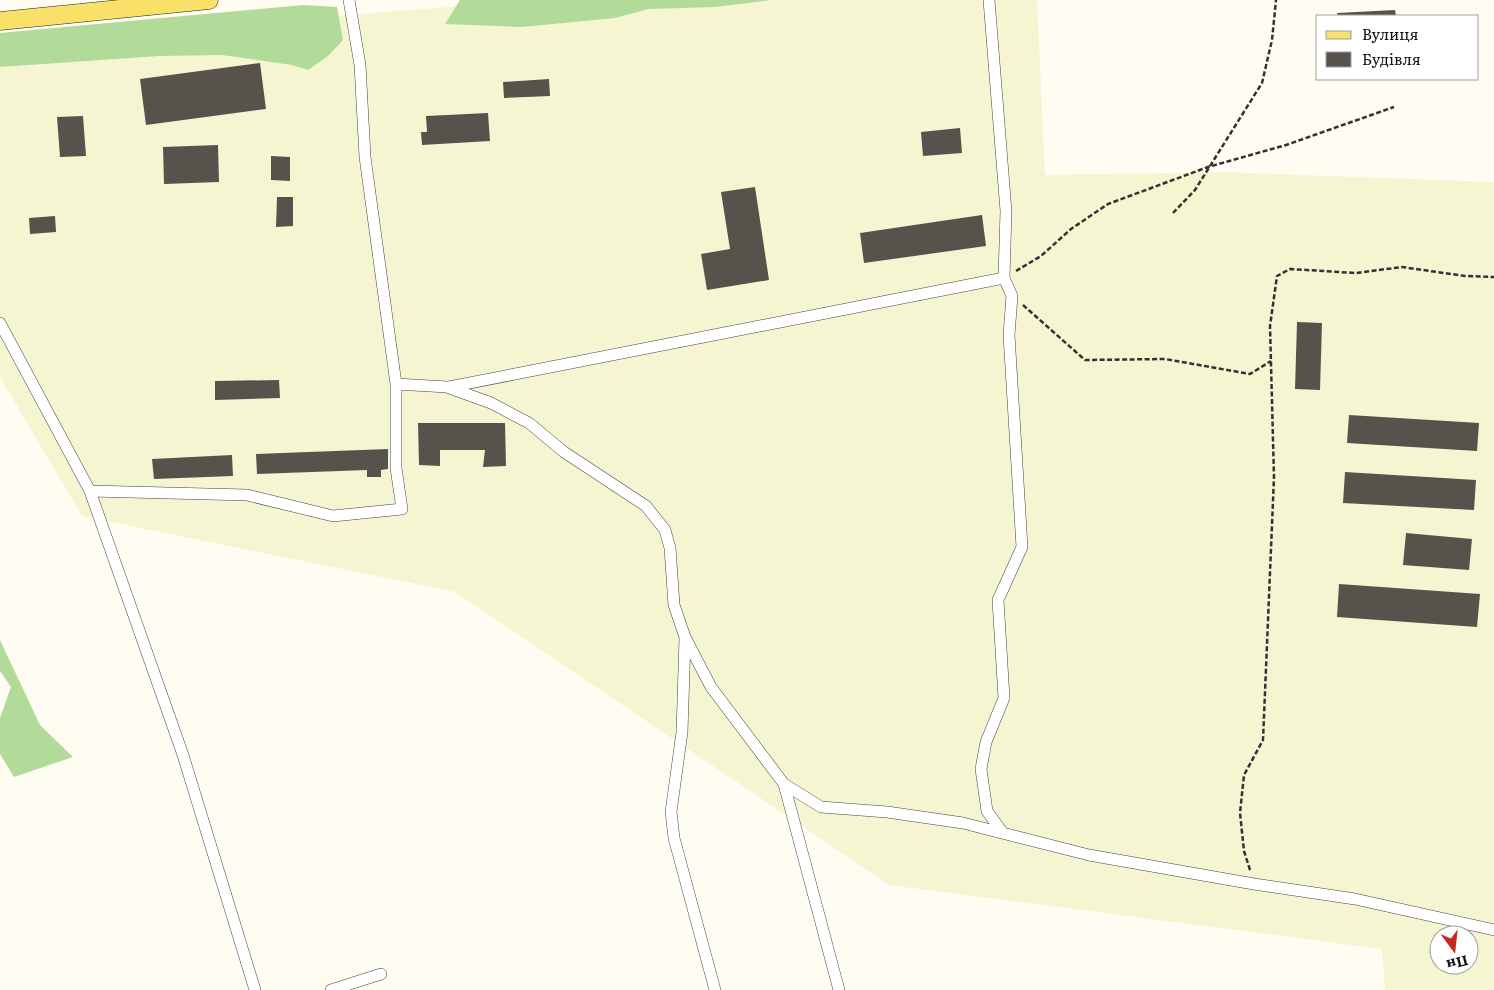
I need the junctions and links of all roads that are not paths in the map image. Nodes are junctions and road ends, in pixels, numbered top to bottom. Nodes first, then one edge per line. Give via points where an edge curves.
1 (209, 0) edge
2 (349, 0) edge
3 (989, 0) edge
4 (0, 21) edge
5 (1004, 278) junction
6 (0, 323) edge
7 (396, 384) junction
8 (447, 387) junction
9 (90, 491) junction
10 (685, 636) junction
11 (784, 784) junction
12 (1002, 832) junction
13 (1494, 930) edge
14 (381, 974) dead end
15 (255, 990) edge
16 (331, 990) edge
17 (715, 990) edge
18 (839, 990) edge

1 - 4 main road
2 - 7 street via 360,65 365,157
3 - 5 street via 1006,211
5 - 8 street
5 - 12 street via 1012,296 1008,335 1022,547 998,600 1004,698 986,742 981,769 987,811
6 - 9 street
7 - 8 street
7 - 9 street via 396,468 402,509 333,516 247,495
8 - 10 street via 491,403 529,423 564,452 646,506 665,530 670,548 674,604
9 - 15 street via 183,755
10 - 11 street via 711,687
10 - 17 street via 682,732 671,812 674,838
11 - 12 street via 821,807 887,812
11 - 18 street
12 - 13 street via 1089,856 1355,899
14 - 16 street

